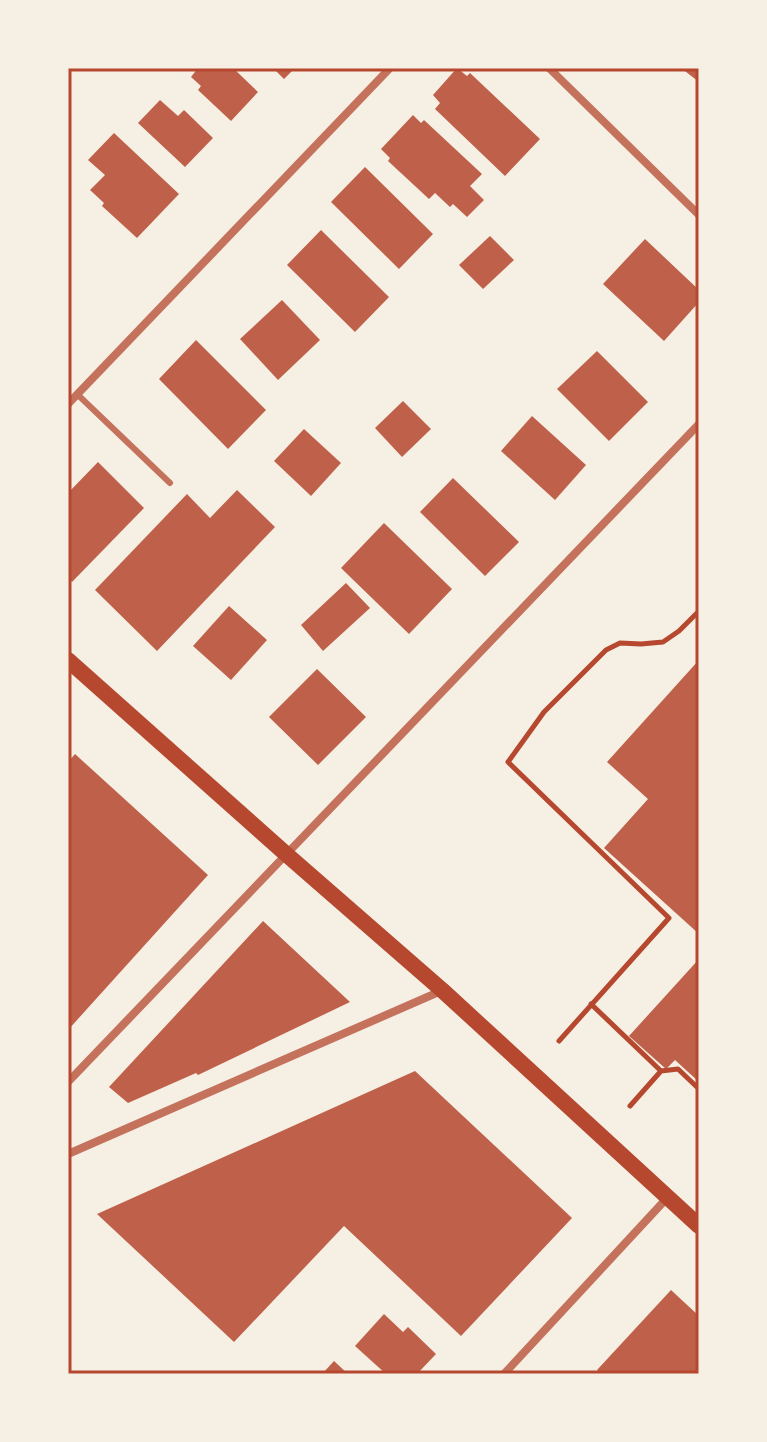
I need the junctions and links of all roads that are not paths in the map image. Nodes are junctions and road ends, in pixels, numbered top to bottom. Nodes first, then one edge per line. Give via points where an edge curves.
1 (390, 68) edge
2 (549, 68) edge
3 (699, 215) edge
4 (77, 394) junction
5 (68, 404) edge
6 (699, 424) edge
7 (170, 483) dead end
8 (68, 660) edge
9 (286, 854) junction
10 (442, 990) junction
11 (68, 1082) edge
12 (68, 1154) edge
13 (667, 1198) junction
14 (699, 1226) edge
15 (504, 1374) edge

1 - 4 street
2 - 3 street
4 - 5 street
4 - 7 lane
6 - 9 street
8 - 9 main road
9 - 10 main road
9 - 11 street
10 - 12 street
10 - 13 main road
13 - 14 main road
13 - 15 street

